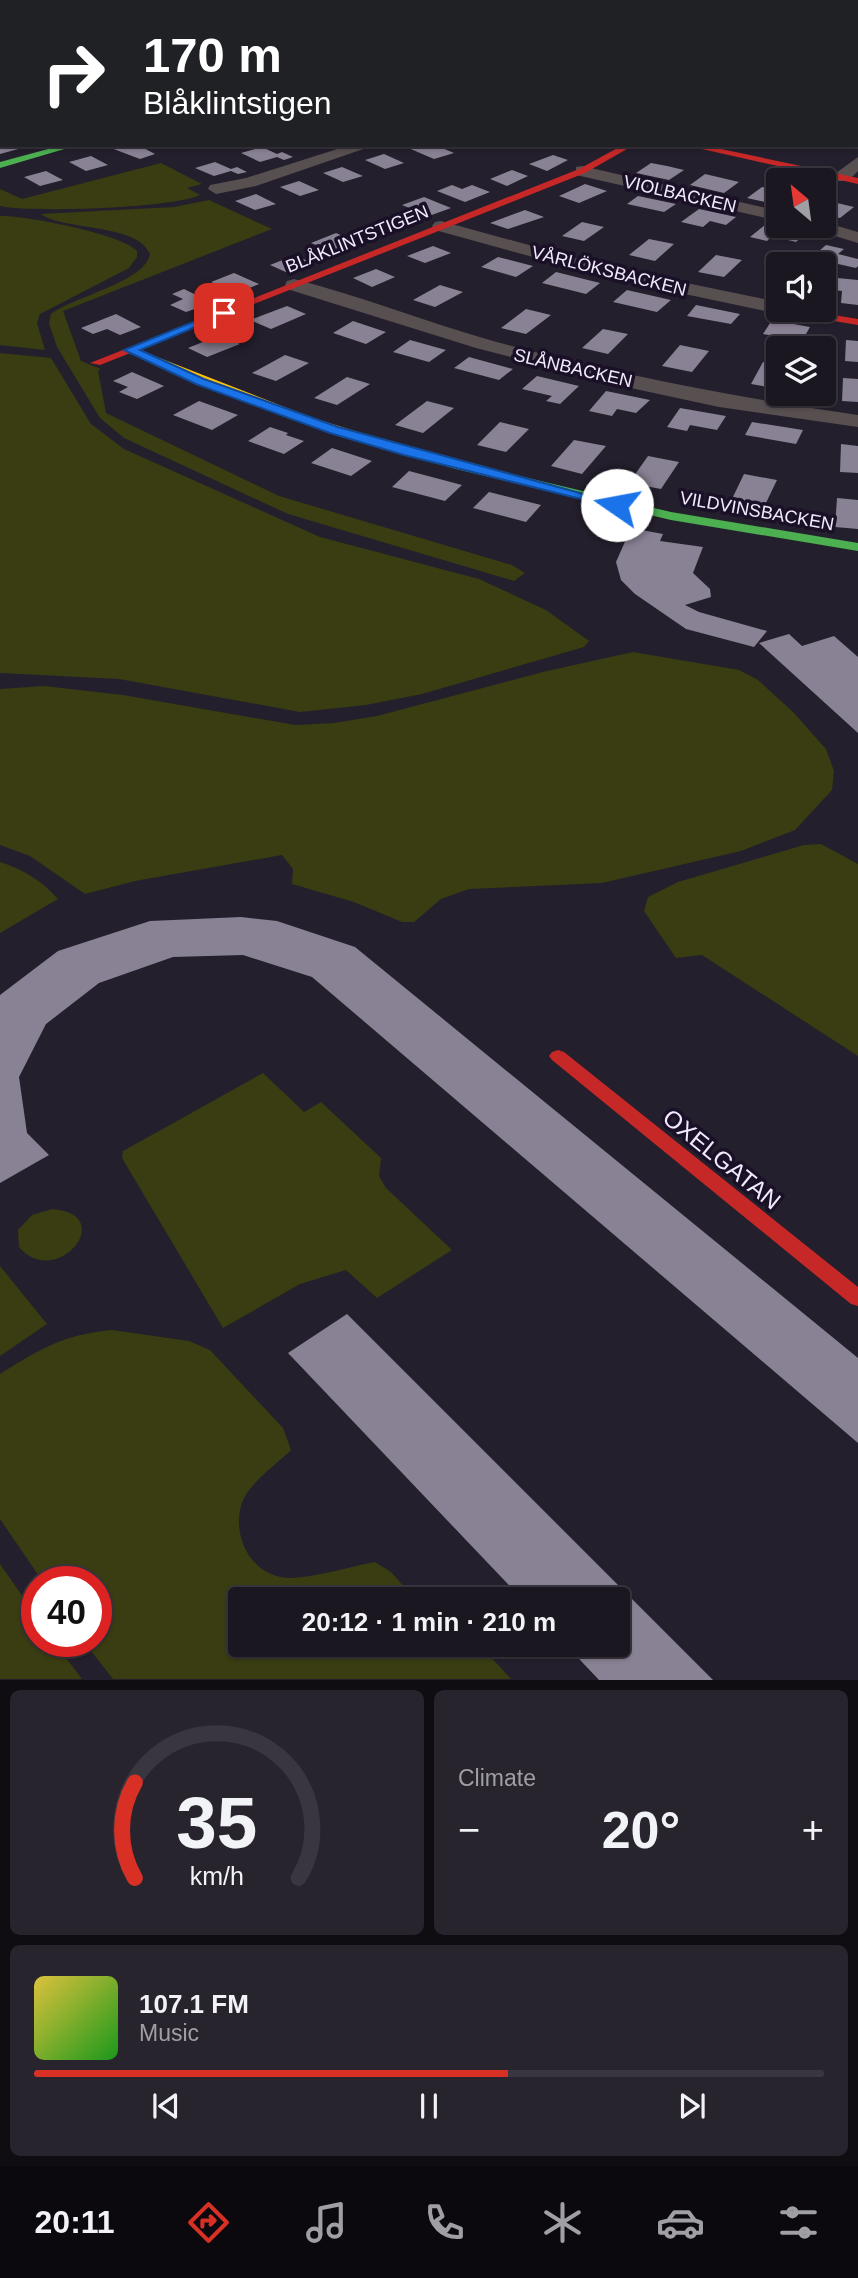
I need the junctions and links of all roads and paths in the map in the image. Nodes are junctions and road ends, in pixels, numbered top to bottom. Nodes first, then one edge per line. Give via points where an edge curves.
1 (67, 147) edge
2 (360, 147) edge
3 (626, 147) edge
4 (698, 147) edge
5 (858, 162) edge
6 (0, 165) edge
7 (582, 171) junction
8 (850, 179) edge
9 (216, 189) dead end
10 (766, 213) edge
11 (441, 226) junction
12 (836, 231) edge
13 (858, 238) edge
14 (294, 285) junction
15 (766, 305) edge
16 (836, 318) edge
17 (858, 322) edge
18 (130, 350) junction
19 (96, 363) dead end
20 (858, 421) edge
21 (858, 547) edge
22 (558, 1056) dead end
23 (858, 1298) edge

1 - 6 street
2 - 9 street
3 - 7 street, BLÅKLINTSTIGEN
4 - 8 street
5 - 8 street
7 - 10 street, VIOLBACKEN
7 - 11 street, BLÅKLINTSTIGEN
11 - 14 street, BLÅKLINTSTIGEN
11 - 15 street, VÅRLÖKSBACKEN via 585,267
12 - 13 street
14 - 18 street, BLÅKLINTSTIGEN
14 - 20 street, SLÅNBACKEN via 522,356 676,392
16 - 17 street
18 - 19 street, BLÅKLINTSTIGEN
18 - 21 street, VILDVINSBACKEN via 253,401 409,453 669,516
22 - 23 street, OXELGATAN

